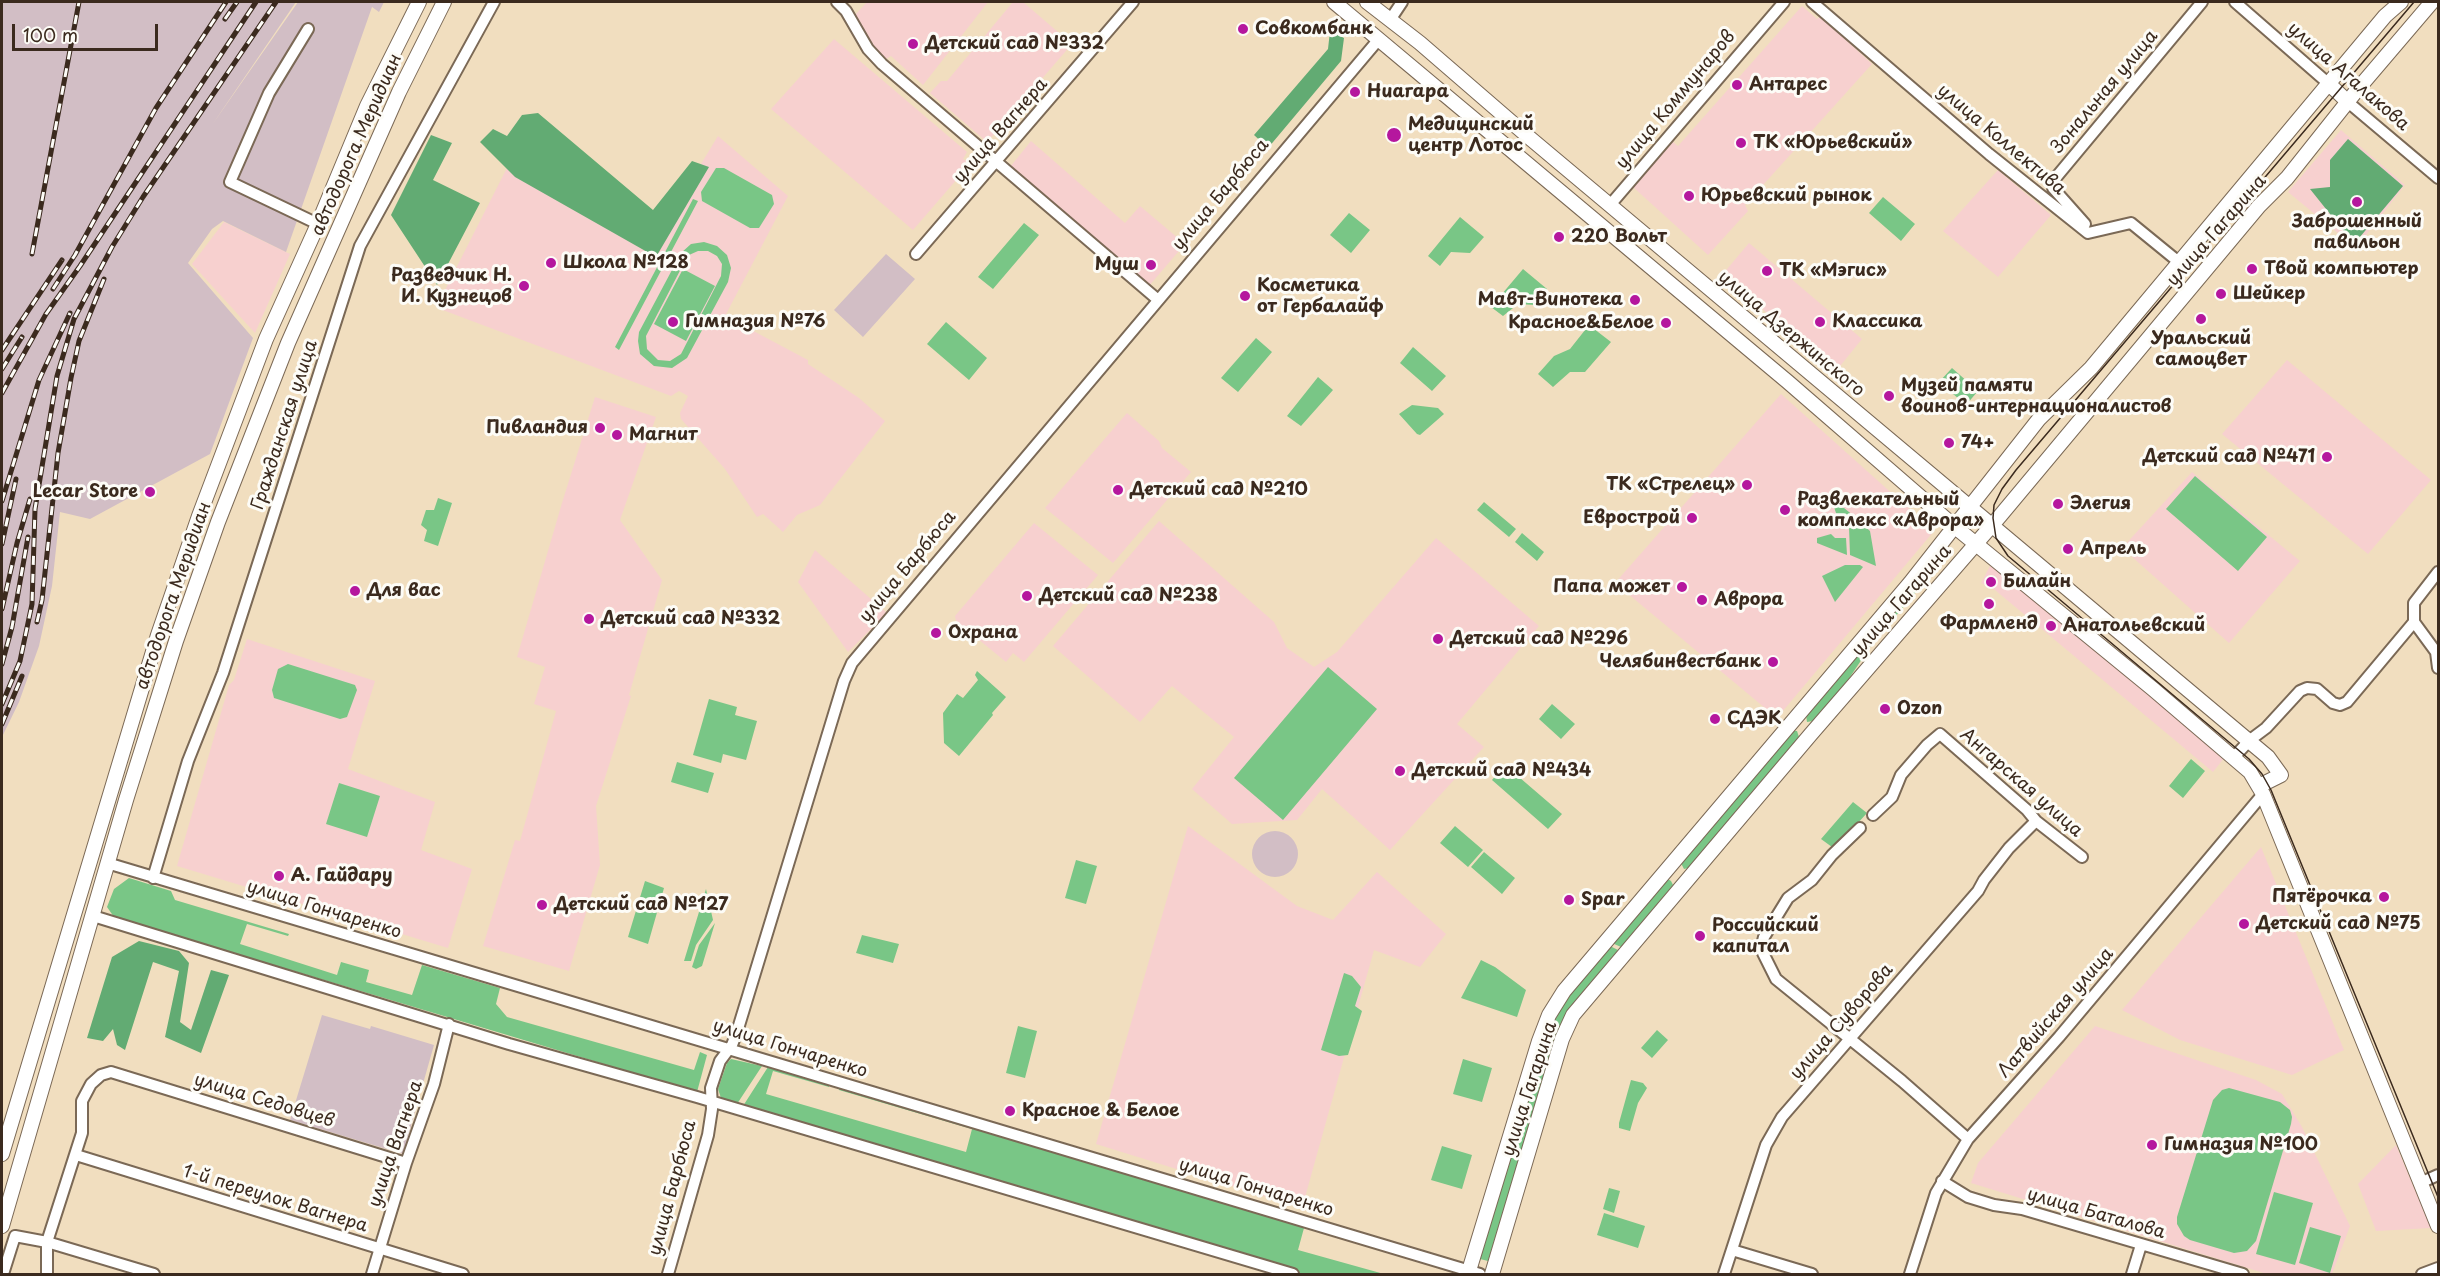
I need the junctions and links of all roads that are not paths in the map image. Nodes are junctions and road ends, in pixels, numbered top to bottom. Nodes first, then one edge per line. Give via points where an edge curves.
1 (419, 2) edge
2 (444, 2) edge
3 (494, 2) edge
4 (837, 2) edge
5 (1132, 2) edge
6 (1334, 2) edge
7 (1367, 2) edge
8 (1402, 2) edge
9 (1784, 2) edge
10 (1812, 2) edge
11 (2202, 2) edge
12 (2235, 2) edge
13 (2401, 2) edge
14 (2432, 2) edge
15 (1390, 20) junction
16 (308, 29) dead end
17 (1379, 39) junction
18 (2329, 84) junction
19 (2349, 103) junction
20 (995, 163) junction
21 (2439, 178) edge
22 (1610, 205) junction
23 (1595, 220) junction
24 (318, 224) junction
25 (2092, 232) junction
26 (916, 254) dead end
27 (2180, 263) junction
28 (1701, 282) junction
29 (1687, 298) junction
30 (1157, 299) junction
31 (1969, 507) junction
32 (1954, 526) junction
33 (1991, 526) junction
34 (1975, 543) junction
35 (2439, 572) edge
36 (2414, 622) junction
37 (2439, 668) edge
38 (1794, 719) junction
39 (1811, 734) junction
40 (2250, 740) junction
41 (2234, 757) junction
42 (2261, 790) junction
43 (1873, 814) dead end
44 (2036, 821) junction
45 (1860, 828) dead end
46 (2082, 857) dead end
47 (90, 858) junction
48 (107, 863) junction
49 (1667, 868) junction
50 (153, 878) junction
51 (1684, 882) junction
52 (75, 910) junction
53 (93, 916) junction
54 (449, 1024) junction
55 (1850, 1039) junction
56 (729, 1050) junction
57 (712, 1103) junction
58 (1968, 1139) junction
59 (2, 1154) edge
60 (76, 1155) junction
61 (406, 1162) junction
62 (2439, 1175) edge
63 (1942, 1181) junction
64 (2420, 1183) junction
65 (2, 1226) edge
66 (2439, 1226) edge
67 (47, 1242) junction
68 (2141, 1245) junction
69 (378, 1249) junction
70 (1732, 1251) junction
71 (2439, 1268) edge
72 (1473, 1273) edge
73 (462, 1274) edge
74 (3, 1275) edge
75 (47, 1275) edge
76 (154, 1275) edge
77 (372, 1275) edge
78 (668, 1275) edge
79 (1293, 1275) edge
80 (1492, 1275) edge
81 (1724, 1275) edge
82 (1812, 1275) edge
83 (1910, 1275) edge
84 (2132, 1275) edge
85 (2243, 1275) edge
86 (2422, 1275) edge

1 - 24 main road, автодорога Меридиан via 367,106
2 - 48 main road, автодорога Меридиан via 399,92 298,321 218,522 176,641
3 - 50 street, Гражданская улица via 360,246 223,673 188,761
4 - 20 street via 882,64
5 - 20 street, улица Вагнера
6 - 17 main road
7 - 15 main road, улица Дзержинского
8 - 15 street, улица Барбюса
9 - 22 street, улица Коммунаров
10 - 25 street, улица Коллектива via 1989,154 2088,233
11 - 25 street, Зональная улица via 2053,181 2053,188
12 - 18 street, улица Агалакова
13 - 18 main road, улица Гагарина
14 - 19 main road, улица Гагарина
15 - 17 main road, улица Барбюса
15 - 22 main road, улица Дзержинского
16 - 24 street via 269,93 230,182
17 - 23 main road
17 - 30 street, улица Барбюса
18 - 19 main road, улица Агалакова
18 - 27 main road, улица Гагарина
19 - 21 street, улица Агалакова
19 - 33 main road, улица Гагарина
20 - 26 street, улица Вагнера
20 - 30 street
22 - 23 main road, улица Коммунаров
22 - 28 main road, улица Дзержинского
23 - 29 main road
24 - 47 main road, автодорога Меридиан via 266,339 199,516
25 - 27 street via 2131,223
27 - 31 main road, улица Гагарина via 2091,368 2039,419
28 - 29 main road
28 - 31 main road, улица Дзержинского
29 - 32 main road
30 - 56 street, улица Барбюса via 852,663
31 - 32 main road, улица Гагарина
31 - 33 main road, улица Дзержинского
32 - 34 main road
32 - 38 main road, улица Гагарина
33 - 34 main road, улица Гагарина
33 - 40 main road, улица Дзержинского
34 - 39 main road, улица Гагарина
34 - 41 main road
35 - 36 street via 2414,603
36 - 37 street via 2436,652
36 - 40 street via 2347,702 2332,703 2317,689 2307,688
38 - 39 main road
38 - 49 main road, улица Гагарина
39 - 51 main road, улица Гагарина
40 - 41 street
40 - 42 main road, улица Дзержинского via 2280,775
41 - 42 main road
42 - 58 street, Латвийская улица via 2060,1037
42 - 64 main road
43 - 44 street, Ангарская улица via 1892,797 1901,775 1940,734
44 - 46 street, Ангарская улица
44 - 55 street, улица Суворова via 2009,848 1978,891
45 - 55 street via 1812,880 1788,897 1761,945 1776,979
47 - 48 main road, улица Гончаренко
47 - 52 main road, автодорога Меридиан
48 - 50 street, улица Гончаренко
48 - 53 main road, автодорога Меридиан
49 - 51 main road
49 - 72 main road, улица Гагарина via 1572,980 1549,1015
50 - 56 street, улица Гончаренко
51 - 80 main road, улица Гагарина via 1569,1022
52 - 53 main road
52 - 59 main road, автодорога Меридиан
53 - 54 street
53 - 65 main road, автодорога Меридиан
54 - 57 street
54 - 61 street, улица Вагнера via 434,1084
55 - 58 street
55 - 70 street, улица Суворова via 1774,1128
56 - 57 street, улица Барбюса via 720,1061 711,1088
56 - 72 street, улица Гончаренко
57 - 78 street, улица Барбюса via 708,1135
57 - 79 street
58 - 63 street, Латвийская улица
60 - 61 street, улица Седовцев via 82,1133 82,1101 92,1084 111,1072
60 - 67 street
60 - 69 street, 1-й переулок Вагнера
61 - 69 street, улица Вагнера
62 - 64 street
63 - 68 street, улица Баталова via 1968,1197
63 - 83 street, Латвийская улица
64 - 66 main road
67 - 74 street via 15,1236
67 - 75 street
67 - 76 street
68 - 84 street
68 - 85 street, улица Баталова
69 - 73 street, 1-й переулок Вагнера
69 - 77 street, улица Вагнера
70 - 81 street, улица Суворова
70 - 82 street
71 - 86 street

